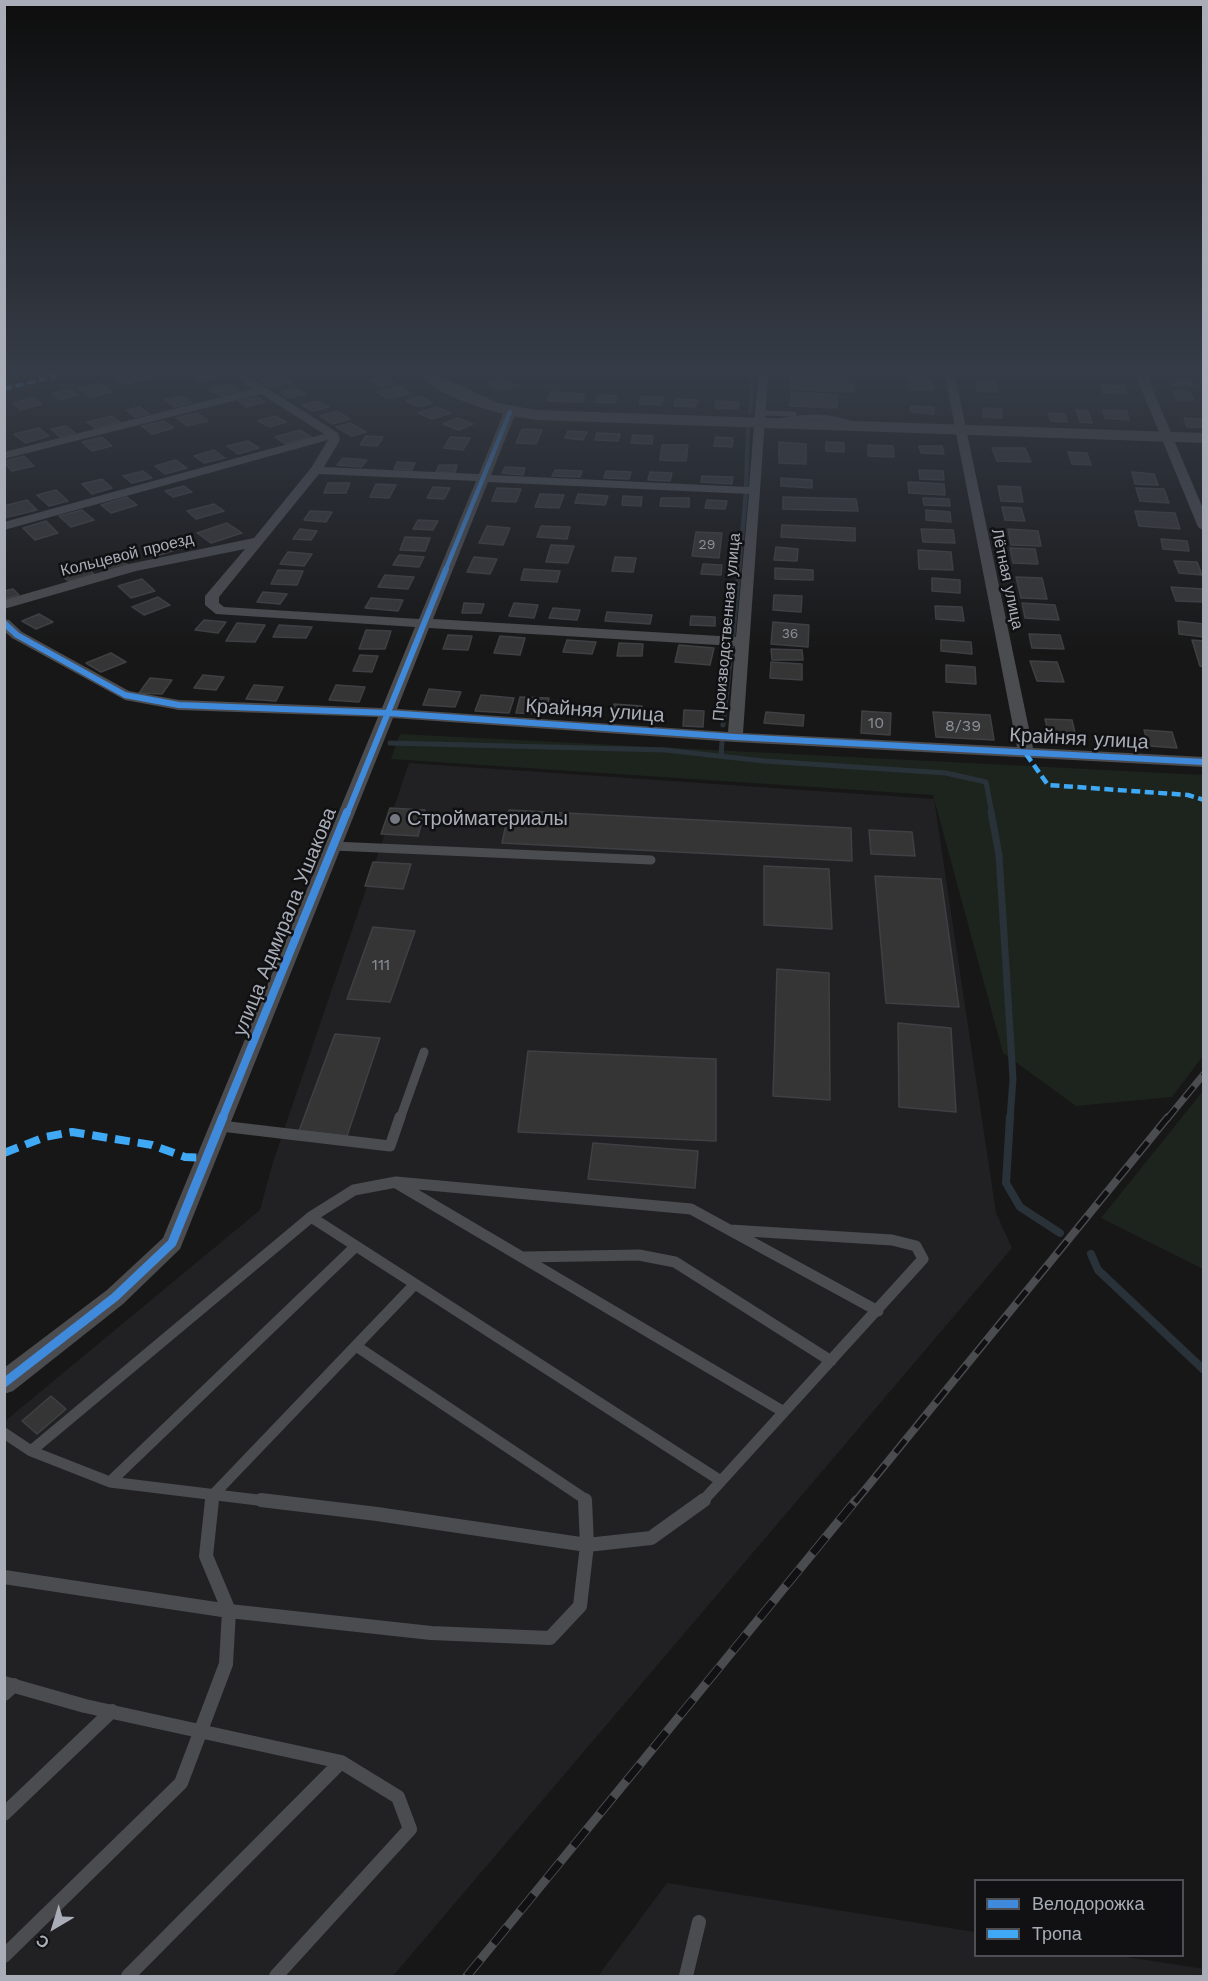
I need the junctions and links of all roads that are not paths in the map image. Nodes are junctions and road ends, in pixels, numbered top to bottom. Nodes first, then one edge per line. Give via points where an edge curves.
1 (213, 468) edge
2 (486, 468) edge
3 (758, 468) edge
4 (968, 468) edge
5 (1180, 468) edge
6 (316, 470) joint
7 (482, 478) junction
8 (755, 491) junction
9 (4, 526) edge
10 (1203, 527) edge
11 (259, 541) junction
12 (4, 604) edge
13 (4, 623) edge
14 (425, 624) junction
15 (741, 642) junction
16 (388, 713) junction
17 (735, 737) junction
18 (1026, 754) junction
19 (1203, 762) edge
20 (333, 846) junction
21 (651, 860) dead end
22 (424, 1052) dead end
23 (220, 1126) junction
24 (396, 1182) junction
25 (311, 1217) junction
26 (730, 1230) junction
27 (356, 1246) junction
28 (522, 1257) junction
29 (415, 1284) junction
30 (878, 1311) junction
31 (356, 1346) junction
32 (831, 1361) junction
33 (4, 1383) edge
34 (784, 1412) junction
35 (4, 1433) edge
36 (31, 1451) junction
37 (721, 1481) junction
38 (110, 1482) junction
39 (213, 1495) junction
40 (587, 1545) junction
41 (4, 1577) edge
42 (229, 1611) junction
43 (8, 1687) edge
44 (112, 1711) junction
45 (200, 1731) junction
46 (341, 1762) junction
47 (4, 1814) edge
48 (699, 1922) dead end
49 (4, 1956) edge
50 (129, 1977) edge
51 (276, 1977) edge
52 (686, 1977) edge

1 - 9 street
2 - 7 street, улица Адмирала Ушакова
3 - 8 street, Производственная улица
4 - 18 street, Лётная улица
5 - 10 street
6 - 7 street
6 - 11 street
7 - 8 street
7 - 14 street, улица Адмирала Ушакова
8 - 15 street, Производственная улица
11 - 12 street, Кольцевой проезд via 134,567
11 - 14 street via 212,596 212,605 221,611
13 - 16 street, Крайняя улица via 62,661 144,700 179,705
14 - 15 street
14 - 16 street, улица Адмирала Ушакова
15 - 17 street, Производственная улица
16 - 17 street, Крайняя улица
16 - 20 street, улица Адмирала Ушакова
17 - 18 street, Крайняя улица
18 - 19 street, Крайняя улица
20 - 21 lane
20 - 23 street, улица Адмирала Ушакова
22 - 23 lane via 390,1146
23 - 33 street, улица Адмирала Ушакова via 172,1243 114,1298
24 - 25 lane via 354,1190
24 - 26 lane via 691,1209
24 - 28 lane
25 - 27 lane
25 - 36 lane
26 - 30 lane
26 - 30 lane via 892,1240 916,1246 923,1260
27 - 29 lane
27 - 38 lane
28 - 32 lane via 639,1255 675,1262
28 - 34 lane
29 - 31 lane
29 - 37 lane
30 - 32 lane
31 - 39 lane
31 - 40 lane via 585,1499
32 - 34 lane
34 - 37 lane
35 - 36 lane
36 - 38 lane
37 - 40 lane via 704,1500 651,1538
38 - 39 lane
39 - 40 lane
39 - 42 lane via 207,1557
40 - 42 lane via 580,1606 550,1638 431,1634
41 - 42 lane
42 - 45 lane via 226,1664
43 - 44 lane
44 - 45 lane
44 - 47 lane
45 - 46 lane
45 - 49 lane via 181,1783
46 - 50 lane
46 - 51 lane via 398,1797 410,1829
48 - 52 lane

